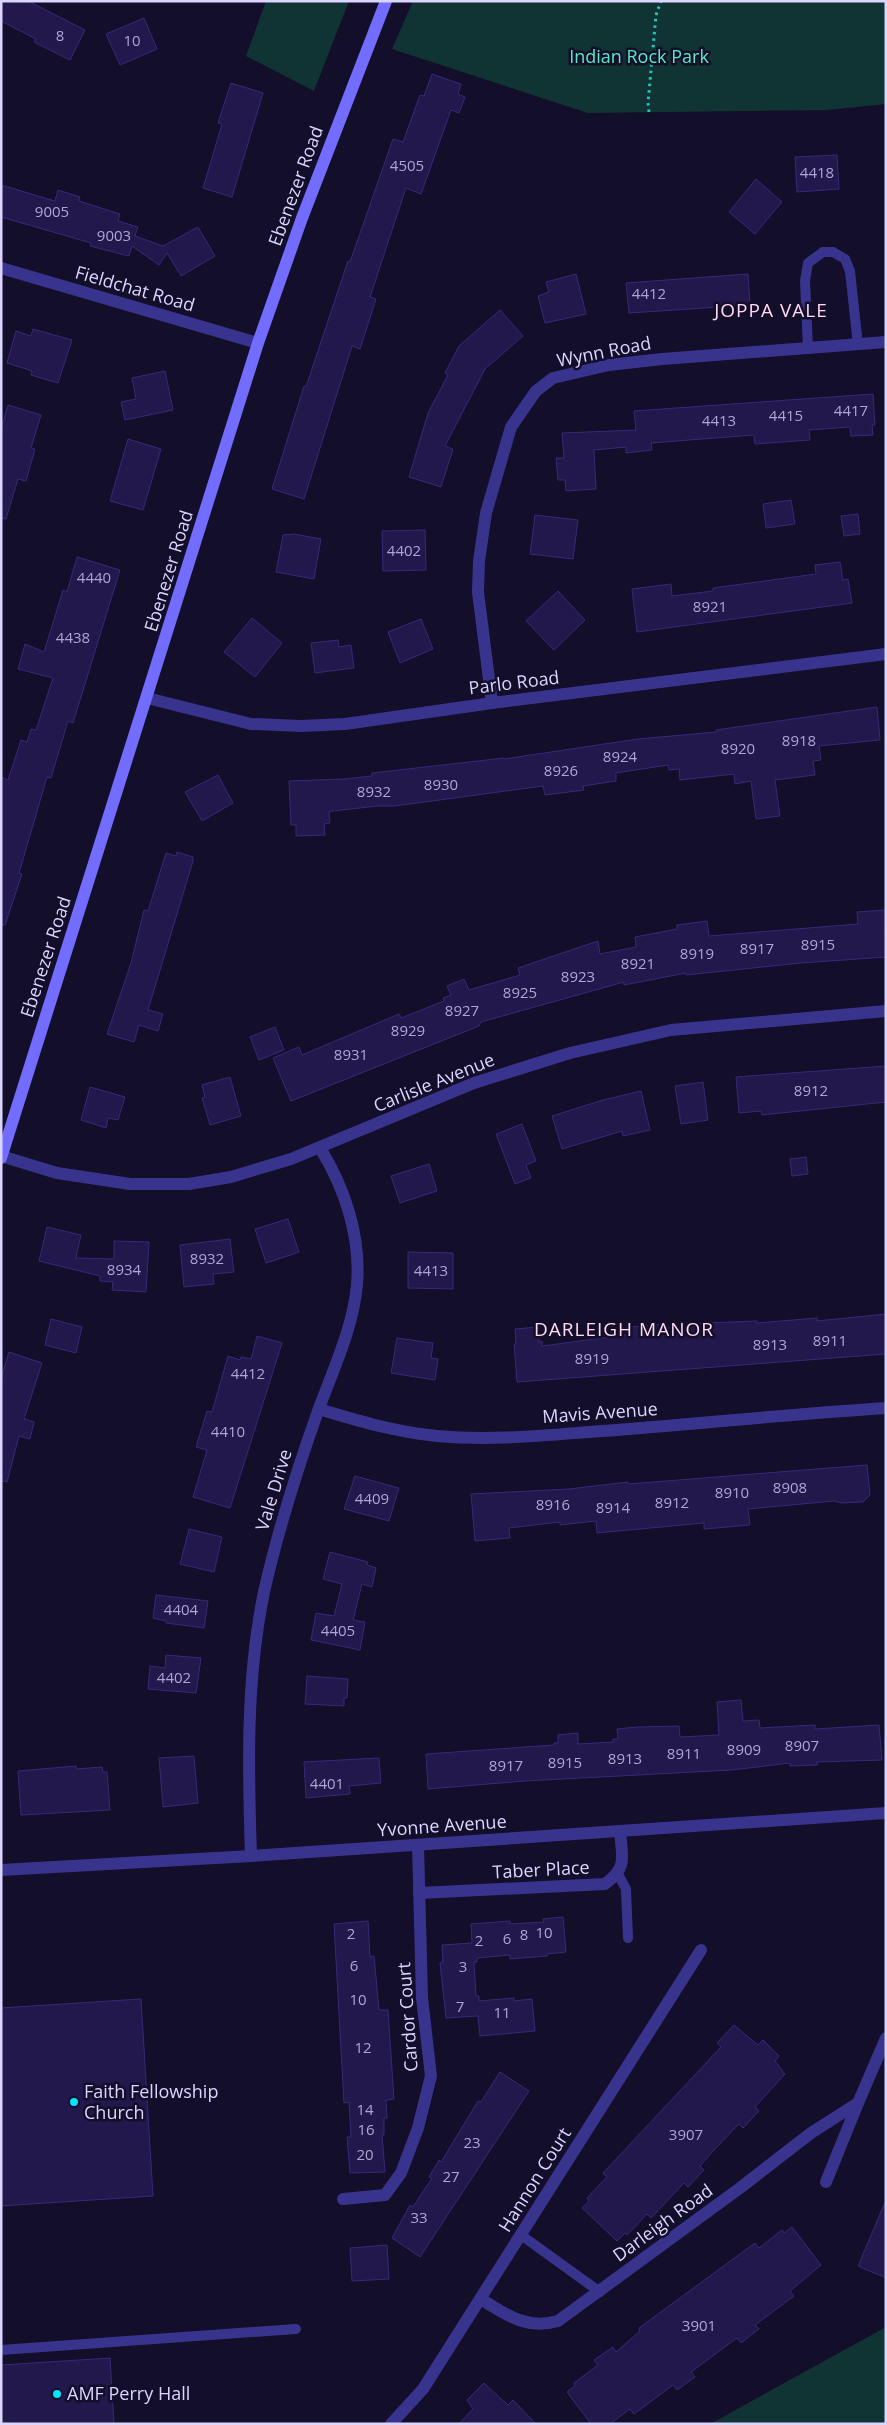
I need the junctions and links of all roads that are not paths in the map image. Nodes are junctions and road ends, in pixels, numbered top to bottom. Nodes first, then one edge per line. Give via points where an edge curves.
1 (386, 1) edge
2 (1, 268) edge
3 (886, 342) edge
4 (258, 343) junction
5 (858, 345) junction
6 (808, 349) junction
7 (886, 654) edge
8 (148, 698) junction
9 (492, 703) junction
10 (886, 1011) edge
11 (320, 1148) junction
12 (1, 1157) edge
13 (886, 1408) edge
14 (319, 1409) junction
15 (886, 1813) edge
16 (620, 1831) junction
17 (418, 1845) junction
18 (251, 1856) junction
19 (1, 1870) edge
20 (618, 1874) junction
21 (419, 1893) junction
22 (628, 1938) dead end
23 (702, 1950) dead end
24 (886, 2038) edge
25 (858, 2103) junction
26 (826, 2182) dead end
27 (343, 2199) dead end
28 (522, 2235) junction
29 (600, 2292) junction
30 (481, 2299) junction
31 (296, 2329) dead end
32 (1, 2350) edge
33 (391, 2424) edge

1 - 4 street, Ebenezer Road via 312,191
2 - 4 street, Fieldchat Road
3 - 5 street, Wynn Road
4 - 8 street, Ebenezer Road
5 - 6 street, Wynn Road
5 - 6 lane via 850,271 845,259 834,252 823,252 808,264 805,281
6 - 9 street, Wynn Road via 609,366 553,378 536,391 511,427 486,513 479,561 478,592
7 - 9 street, Parlo Road
8 - 9 street, Parlo Road via 251,724 301,726 345,724
8 - 12 street, Ebenezer Road
10 - 11 street, Carlisle Avenue via 702,1026 634,1037 474,1083
11 - 12 street, Carlisle Avenue via 263,1169 190,1184 130,1184 57,1173
11 - 14 street, Vale Drive via 332,1167 346,1202 358,1263 353,1308
13 - 14 street, Mavis Avenue via 591,1432 466,1437 406,1432
14 - 18 street, Vale Drive via 276,1545 254,1654 249,1739
15 - 16 street, Yvonne Avenue
16 - 17 street, Yvonne Avenue
16 - 20 street via 622,1861
17 - 18 street, Yvonne Avenue
17 - 21 street, Cardor Court
18 - 19 street, Yvonne Avenue
20 - 21 street, Taber Place via 604,1884
20 - 22 lane via 626,1889
21 - 27 street, Cardor Court via 422,1998 431,2076 418,2128 401,2173 385,2194
23 - 28 street, Hannon Court
24 - 25 street
25 - 26 street
25 - 29 street, Darleigh Road via 811,2133
28 - 29 lane
28 - 30 street, Hannon Court
29 - 30 street, Darleigh Road via 558,2321 545,2325 519,2321
30 - 33 street, Hannon Court via 423,2389
31 - 32 lane

